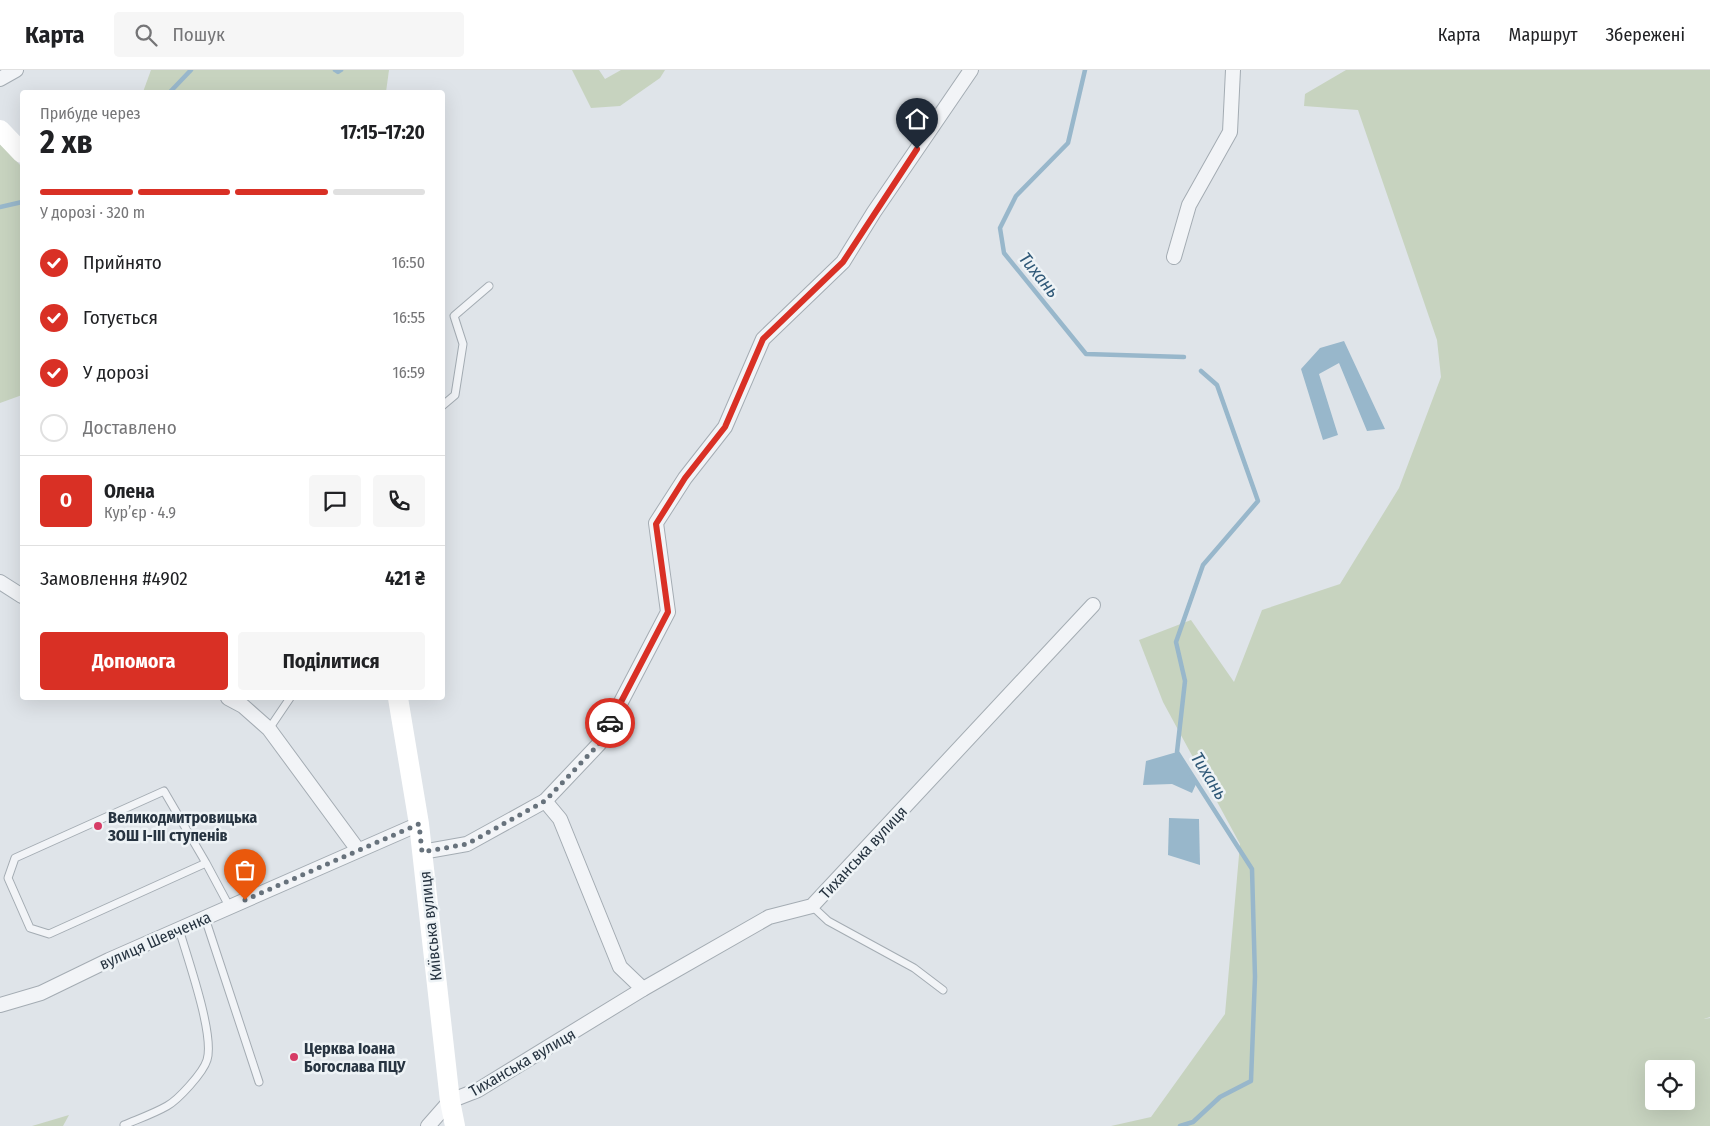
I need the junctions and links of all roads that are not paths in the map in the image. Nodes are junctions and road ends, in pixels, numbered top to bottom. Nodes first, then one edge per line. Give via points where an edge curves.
1 (16, 70) edge
2 (971, 70) edge
3 (1233, 70) edge
4 (0, 79) edge
5 (0, 130) edge
6 (20, 151) edge
7 (1174, 257) dead end
8 (488, 286) dead end
9 (445, 403) edge
10 (0, 582) edge
11 (20, 595) edge
12 (1093, 605) dead end
13 (232, 700) edge
14 (289, 700) edge
15 (398, 700) edge
16 (269, 729) junction
17 (545, 801) junction
18 (419, 824) junction
19 (358, 850) junction
20 (422, 852) junction
21 (206, 863) junction
22 (230, 906) junction
23 (812, 906) junction
24 (205, 917) junction
25 (179, 929) junction
26 (643, 989) junction
27 (943, 990) dead end
28 (0, 1006) edge
29 (259, 1082) dead end
30 (450, 1101) junction
31 (124, 1125) dead end
32 (428, 1126) edge
33 (455, 1126) edge

1 - 4 street
2 - 17 street via 843,262 763,339 725,427 685,478 656,524 668,612 599,744
3 - 7 street via 1230,132 1189,205
5 - 6 main road
8 - 9 lane via 454,316 463,344 455,395
10 - 11 street
12 - 23 street, Тиханська вулиця
13 - 16 street
14 - 16 lane
15 - 18 main road, Київська вулиця
16 - 19 street
17 - 20 street via 467,844
17 - 26 street via 560,819 620,967
18 - 19 street, вулиця Шевченка
18 - 20 main road, Київська вулиця
19 - 22 street, вулиця Шевченка
20 - 30 main road, Київська вулиця
21 - 21 lane via 49,934 30,928 8,878 15,858 164,791
21 - 22 lane
22 - 24 street, вулиця Шевченка
23 - 26 street, Тиханська вулиця via 769,917
23 - 27 lane via 828,922 914,968
24 - 25 street, вулиця Шевченка
24 - 29 lane
25 - 28 street, вулиця Шевченка via 41,993
25 - 31 lane via 204,1018 207,1060 199,1076 168,1106
26 - 30 street, Тиханська вулиця via 478,1090
30 - 32 street
30 - 33 main road, Київська вулиця

